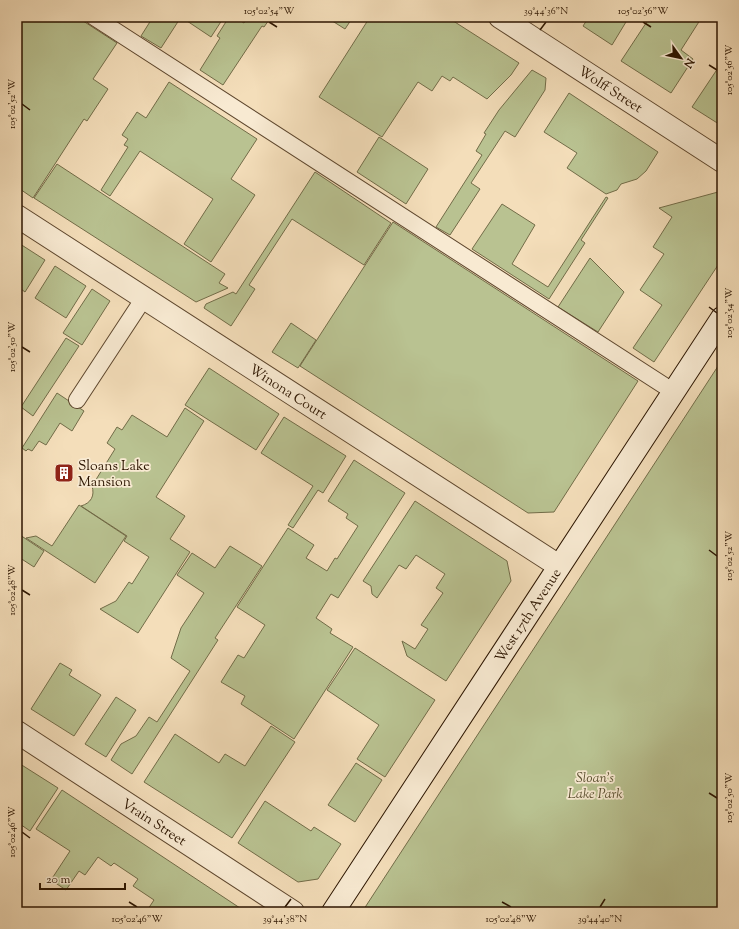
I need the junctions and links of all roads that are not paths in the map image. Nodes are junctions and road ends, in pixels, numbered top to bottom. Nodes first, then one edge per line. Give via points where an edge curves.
1 (94, 17) edge
2 (500, 17) edge
3 (722, 161) edge
4 (17, 216) edge
5 (144, 298) junction
6 (722, 318) edge
7 (674, 392) junction
8 (77, 400) dead end
9 (559, 566) junction
10 (17, 732) edge
11 (293, 912) edge
12 (334, 912) edge

1 - 7 lane
2 - 3 street, Wolff Street
4 - 5 street, Winona Court
5 - 8 lane
5 - 9 street, Winona Court
6 - 7 street, West 17th Avenue
7 - 9 street, West 17th Avenue
9 - 12 street, West 17th Avenue
10 - 11 street, Vrain Street

